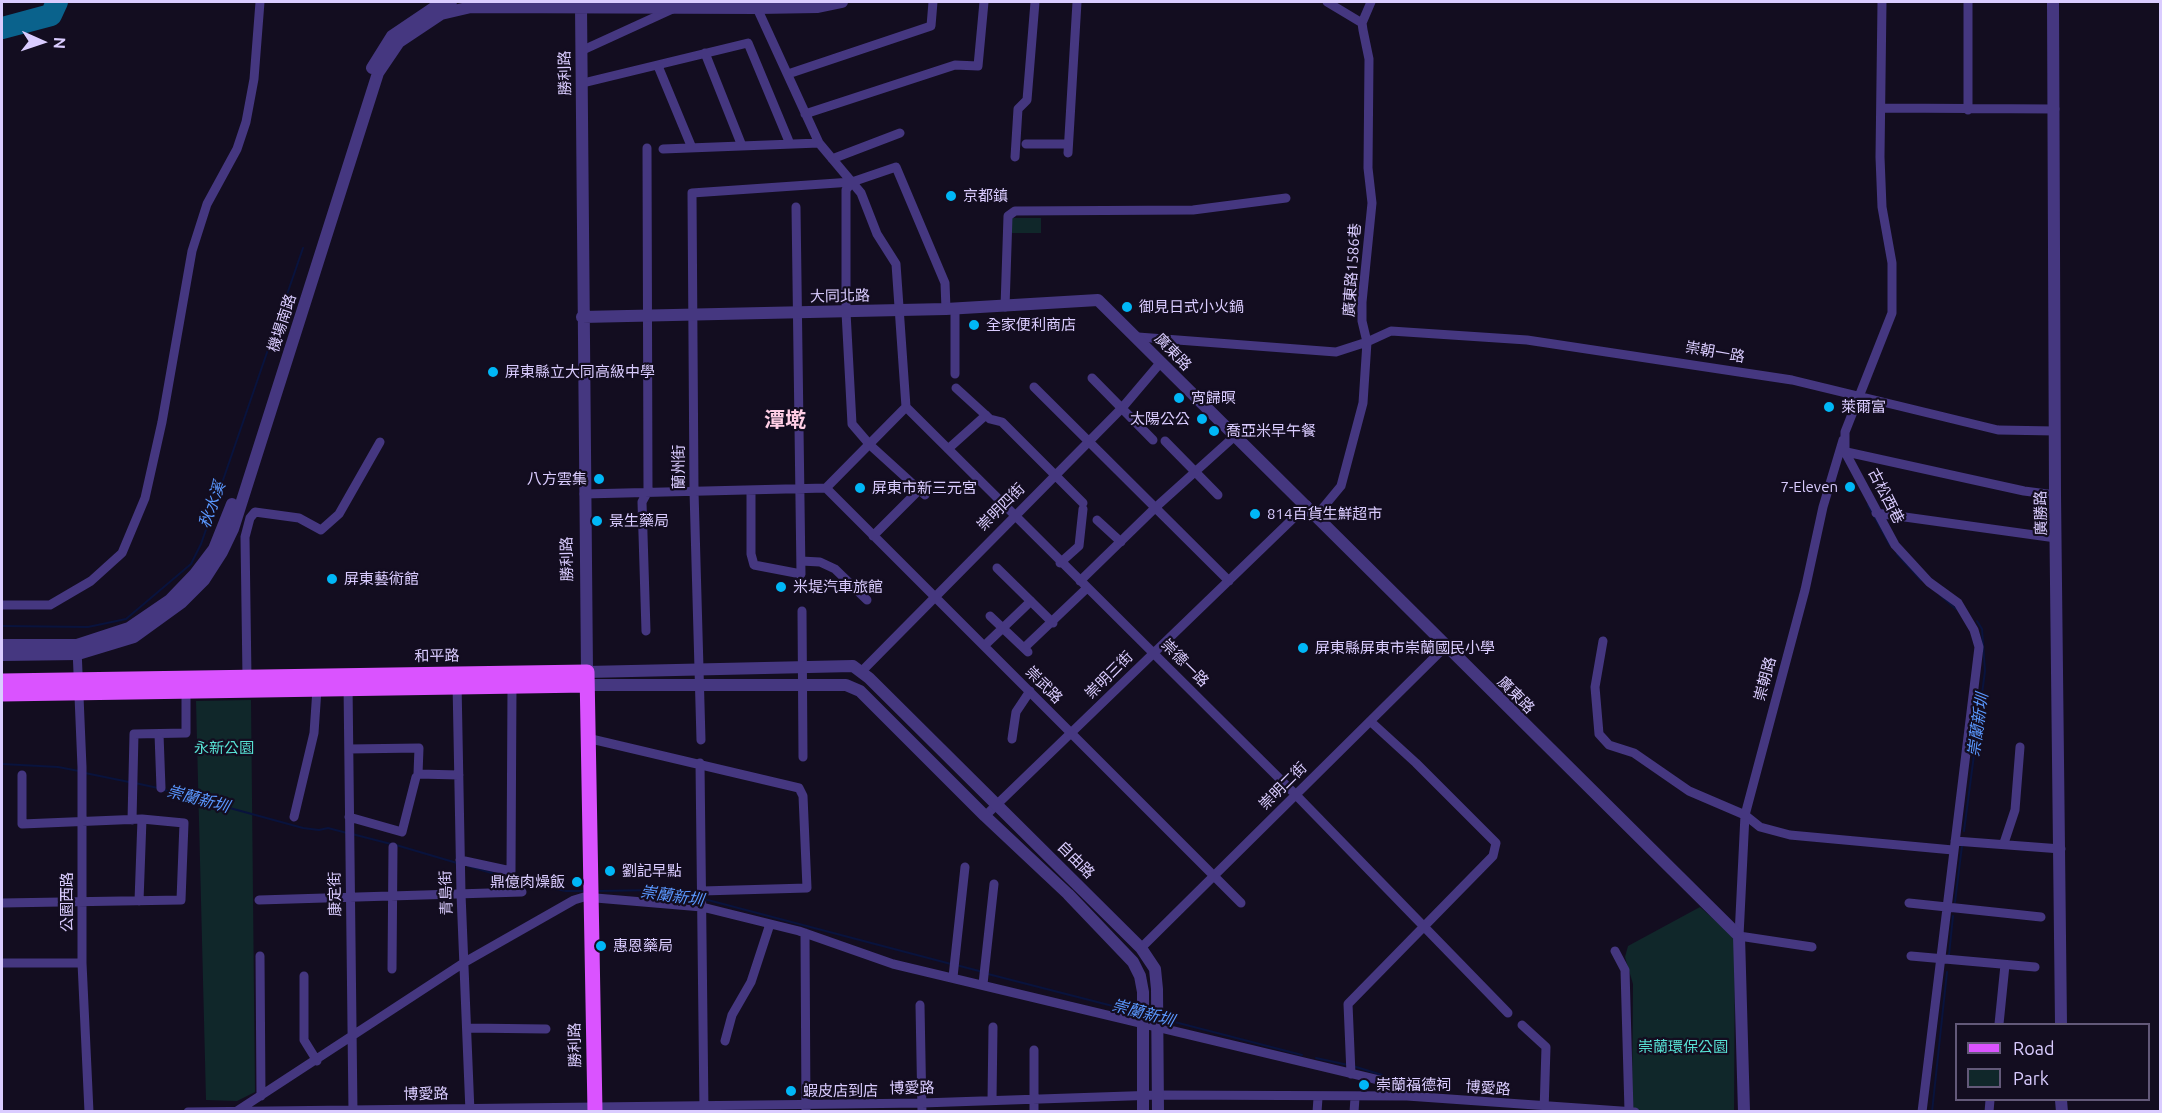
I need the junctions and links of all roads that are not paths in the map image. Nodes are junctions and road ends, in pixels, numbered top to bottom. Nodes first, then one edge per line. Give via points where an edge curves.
1 (260, 2) edge
2 (451, 2) edge
3 (842, 2) edge
4 (933, 2) edge
5 (984, 2) edge
6 (1035, 2) edge
7 (1077, 2) edge
8 (1327, 2) edge
9 (1371, 2) edge
10 (1882, 2) edge
11 (1968, 2) edge
12 (2053, 2) edge
13 (581, 4) edge
14 (677, 4) edge
15 (757, 9) junction
16 (1362, 23) junction
17 (583, 50) junction
18 (705, 53) junction
19 (658, 66) junction
20 (788, 74) junction
21 (583, 83) junction
22 (1881, 108) junction
23 (2055, 109) junction
24 (1968, 110) junction
25 (805, 114) junction
26 (900, 133) dead end
27 (819, 143) junction
28 (790, 144) junction
29 (1026, 144) dead end
30 (742, 146) junction
31 (647, 148) dead end
32 (692, 148) junction
33 (663, 149) dead end
34 (1015, 157) dead end
35 (832, 159) junction
36 (852, 182) junction
37 (1286, 198) dead end
38 (796, 207) dead end
39 (1098, 300) joint
40 (1005, 307) junction
41 (950, 308) junction
42 (900, 310) junction
43 (797, 312) junction
44 (846, 312) junction
45 (648, 314) junction
46 (694, 315) junction
47 (582, 317) junction
48 (1138, 337) junction
49 (1367, 342) junction
50 (1161, 362) junction
51 (955, 374) dead end
52 (1092, 378) dead end
53 (1034, 387) dead end
54 (956, 388) dead end
55 (1858, 397) junction
56 (906, 407) junction
57 (1122, 408) junction
58 (986, 415) junction
59 (2055, 431) junction
60 (1236, 435) junction
61 (1153, 440) dead end
62 (1088, 441) junction
63 (1165, 441) dead end
64 (380, 442) dead end
65 (870, 446) junction
66 (948, 449) junction
67 (1842, 451) junction
68 (1194, 471) junction
69 (1057, 474) junction
70 (801, 488) junction
71 (826, 488) junction
72 (751, 490) junction
73 (648, 491) junction
74 (694, 491) junction
75 (584, 494) junction
76 (1218, 495) dead end
77 (2055, 495) junction
78 (1306, 505) junction
79 (1156, 507) junction
80 (1876, 513) junction
81 (1014, 515) junction
82 (1317, 515) junction
83 (1097, 520) dead end
84 (873, 536) junction
85 (2056, 538) junction
86 (1121, 542) junction
87 (801, 561) junction
88 (1060, 563) junction
89 (997, 568) dead end
90 (1229, 581) junction
91 (1083, 584) junction
92 (934, 597) junction
93 (867, 600) dead end
94 (1031, 601) junction
95 (2, 605) edge
96 (802, 611) dead end
97 (990, 616) dead end
98 (1053, 623) junction
99 (1002, 627) junction
100 (646, 631) dead end
101 (1603, 641) dead end
102 (2, 645) edge
103 (984, 646) junction
104 (1446, 646) junction
105 (77, 650) junction
106 (1153, 652) junction
107 (2, 655) edge
108 (802, 666) junction
109 (700, 668) junction
110 (865, 675) junction
111 (269, 677) junction
112 (247, 678) junction
113 (587, 678) junction
114 (457, 680) junction
115 (2, 681) edge
116 (348, 682) junction
117 (802, 684) junction
118 (79, 686) junction
119 (512, 686) junction
120 (700, 686) junction
121 (317, 689) junction
122 (259, 690) junction
123 (860, 691) joint
124 (186, 692) junction
125 (1030, 692) junction
126 (2, 694) edge
127 (1370, 721) junction
128 (1072, 733) junction
129 (159, 734) junction
130 (588, 738) junction
131 (1012, 739) dead end
132 (701, 740) dead end
133 (2020, 747) dead end
134 (349, 749) junction
135 (803, 756) dead end
136 (700, 763) junction
137 (22, 775) dead end
138 (459, 775) junction
139 (416, 777) dead end
140 (161, 788) dead end
141 (1296, 795) junction
142 (997, 805) junction
143 (1744, 815) junction
144 (985, 816) junction
145 (294, 818) dead end
146 (349, 818) junction
147 (137, 820) junction
148 (82, 822) junction
149 (2004, 843) junction
150 (1954, 845) junction
151 (393, 848) dead end
152 (2061, 849) junction
153 (460, 864) junction
154 (965, 867) dead end
155 (1214, 875) junction
156 (994, 884) dead end
157 (522, 892) dead end
158 (592, 893) junction
159 (461, 894) junction
160 (393, 897) junction
161 (350, 898) junction
162 (702, 899) junction
163 (259, 900) dead end
164 (139, 901) junction
165 (2, 903) edge
166 (82, 903) junction
167 (1241, 903) dead end
168 (1909, 903) dead end
169 (1947, 907) junction
170 (2041, 917) dead end
171 (770, 924) junction
172 (1424, 925) junction
173 (805, 933) junction
174 (1739, 936) junction
175 (1812, 947) dead end
176 (1141, 948) junction
177 (1615, 951) dead end
178 (260, 956) dead end
179 (1911, 956) dead end
180 (1940, 958) junction
181 (465, 962) junction
182 (2, 963) edge
183 (82, 963) junction
184 (2005, 965) junction
185 (2035, 967) dead end
186 (392, 969) dead end
187 (954, 969) junction
188 (304, 976) dead end
189 (983, 976) junction
190 (920, 1005) dead end
191 (1508, 1013) dead end
192 (1142, 1016) junction
193 (1158, 1020) junction
194 (1999, 1023) edge
195 (2061, 1023) edge
196 (1522, 1025) dead end
197 (993, 1027) dead end
198 (468, 1028) junction
199 (546, 1029) dead end
200 (352, 1038) junction
201 (725, 1041) dead end
202 (1034, 1050) dead end
203 (317, 1061) junction
204 (1350, 1068) junction
205 (1143, 1095) junction
206 (1158, 1095) junction
207 (261, 1096) junction
208 (1407, 1096) junction
209 (1318, 1098) junction
210 (1355, 1098) junction
211 (1034, 1099) junction
212 (993, 1100) junction
213 (704, 1107) edge
214 (922, 1107) edge
215 (1491, 1107) edge
216 (806, 1108) edge
217 (1544, 1109) edge
218 (470, 1110) edge
219 (595, 1110) edge
220 (236, 1111) edge
221 (353, 1111) edge
222 (1629, 1111) edge
223 (88, 1112) edge
224 (188, 1112) edge
225 (1034, 1112) edge
226 (1143, 1112) edge
227 (1158, 1112) edge
228 (1317, 1112) edge
229 (1354, 1112) edge
230 (1635, 1112) edge
231 (1744, 1112) edge
232 (1922, 1112) edge

1 - 95 street via 246,122 237,149 207,204 192,251 145,498 122,553 91,581 50,605
2 - 105 street, 機場南路 via 438,5 392,36 371,69 214,549 187,583 153,612 129,628
3 - 15 street, 機場南路 via 818,7
4 - 20 street via 931,26
5 - 25 street via 978,66 955,65
6 - 34 street via 1027,100 1018,109
7 - 29 street via 1068,149
8 - 16 street
9 - 16 street
10 - 22 street, 古松西巷
11 - 24 street
12 - 23 street, 廣勝路
13 - 14 street, 機場南路
13 - 17 street, 勝利路
13 - 105 street, 機場南路 via 471,7 441,14 399,42 378,73 233,529 222,552 204,580 156,623 134,637
14 - 15 street, 機場南路
14 - 17 street
15 - 20 street
16 - 49 street, 廣東路1586巷 via 1369,59 1372,203 1362,321
17 - 21 street, 勝利路
18 - 19 street
18 - 28 street via 748,43
18 - 30 street
19 - 21 street
19 - 32 street
20 - 25 street
21 - 47 street, 勝利路
22 - 24 street
22 - 55 street, 古松西巷 via 1882,207 1892,263 1892,314
23 - 24 street
23 - 59 street, 廣勝路
25 - 27 street
26 - 35 street
27 - 28 street
27 - 35 street
28 - 30 street
30 - 32 street
31 - 45 street
32 - 33 street
35 - 36 street
36 - 41 street via 896,167 945,283
36 - 42 street via 896,264
36 - 44 street via 846,190
36 - 46 street, 蘭州街 via 692,194
37 - 40 street via 1193,210 1015,211 1008,216
38 - 43 street
39 - 40 street, 大同北路
39 - 48 street, 廣東路
40 - 41 street, 大同北路
41 - 42 street, 大同北路
41 - 51 street
42 - 44 street, 大同北路
42 - 56 street
43 - 44 street, 大同北路
43 - 46 street, 大同北路
43 - 70 street
44 - 65 street via 852,424
45 - 46 street, 大同北路
45 - 47 street, 大同北路
45 - 73 street
46 - 74 street, 蘭州街
47 - 75 street, 勝利路
48 - 49 street via 1336,352
48 - 50 street, 廣東路
49 - 55 street, 崇朝一路 via 1391,331 1527,340 1792,380
49 - 82 street, 廣東路1586巷 via 1364,403 1355,442 1341,486
50 - 57 street, 崇明四街
50 - 60 street, 廣東路
52 - 57 street
53 - 62 street
54 - 58 street
55 - 59 street, 崇朝一路 via 1998,430
55 - 67 street, 古松西巷
56 - 65 street
56 - 66 street, 崇德一路
57 - 61 street
57 - 62 street, 崇明四街
58 - 66 street
58 - 69 street via 1002,422
59 - 77 street, 廣勝路
60 - 68 street
60 - 78 street, 廣東路
62 - 69 street, 崇明四街
62 - 79 street
63 - 68 street
64 - 112 street via 339,514 321,530 299,518 255,512 249,518 245,537
65 - 71 street
65 - 84 street via 922,493
66 - 81 street, 崇德一路
67 - 77 street via 2024,492
67 - 80 street, 古松西巷
67 - 143 street, 崇朝路
68 - 76 street
68 - 79 street
69 - 81 street, 崇明四街
69 - 88 street via 1083,506 1079,546
70 - 71 street
70 - 72 street
70 - 87 street
71 - 84 street, 崇武路
72 - 74 street
72 - 87 street via 754,564 801,574
73 - 74 street
73 - 75 street
73 - 100 street via 642,502
74 - 109 street, 蘭州街
75 - 113 street, 勝利路
77 - 85 street, 廣勝路
78 - 82 street, 廣東路
78 - 90 street, 崇明三街
79 - 86 street
79 - 90 street
80 - 85 street
80 - 150 street, 古松西巷 via 1895,545 1929,582 1958,603 1979,647
81 - 88 street, 崇德一路
81 - 92 street, 崇明四街
82 - 104 street, 廣東路
83 - 86 street
84 - 92 street, 崇武路
85 - 152 street, 廣勝路
86 - 91 street
87 - 93 street via 820,562 835,569
88 - 91 street, 崇德一路
89 - 94 street
90 - 106 street, 崇明三街
91 - 98 street
91 - 106 street, 崇德一路
92 - 103 street, 崇武路
92 - 110 street, 崇明四街
94 - 98 street
94 - 99 street
96 - 108 street
97 - 99 street
98 - 99 street via 1026,650
99 - 103 street
101 - 143 street via 1595,687 1599,734 1609,745 1634,753 1689,791
102 - 105 street, 機場南路
103 - 125 street, 崇武路
104 - 127 street, 崇明二街
104 - 174 street, 廣東路
105 - 107 street, 機場南路
105 - 118 street, 公園西路
106 - 128 street, 崇明三街
106 - 141 street, 崇德一路
108 - 109 street, 和平路
108 - 110 street, 和平路 via 853,666
108 - 117 street
109 - 113 street, 和平路
109 - 120 street, 蘭州街
110 - 142 street, 自由路
111 - 112 main road, 和平路
111 - 116 main road, 和平路
111 - 122 street
112 - 118 main road, 和平路
112 - 122 street
113 - 114 main road, 和平路
113 - 119 main road, 和平路
113 - 120 street, 和平路
113 - 130 main road, 勝利路
114 - 116 main road, 和平路
114 - 119 main road, 和平路
114 - 138 street, 青島街
115 - 118 main road, 和平路
116 - 121 main road, 和平路
116 - 134 street, 康定街
117 - 120 street, 和平路
117 - 123 street, 和平路 via 846,685
117 - 135 street
118 - 124 main road, 和平路
118 - 126 main road, 和平路
118 - 148 street, 公園西路
119 - 153 street via 511,871
120 - 132 street, 蘭州街
121 - 122 main road, 和平路
121 - 145 street via 314,733
122 - 124 main road, 和平路
123 - 144 street, 自由路
124 - 129 street via 186,733
125 - 128 street, 崇武路
125 - 131 street via 1016,711
127 - 141 street, 崇明二街
127 - 172 street via 1496,843 1493,856
128 - 142 street, 崇明三街
128 - 155 street, 崇武路
129 - 140 street
129 - 147 street via 134,734
130 - 136 street
130 - 158 main road, 勝利路
133 - 149 street via 2015,810
134 - 138 street via 419,748 418,774
134 - 146 street, 康定街
136 - 162 street
136 - 162 street via 799,788 803,796 807,888
137 - 148 street via 22,824
138 - 153 street, 青島街
139 - 146 street via 402,832
141 - 155 street, 崇明二街
141 - 172 street, 崇德一路
142 - 144 street, 崇明三街
142 - 176 street, 自由路
143 - 150 street via 1760,827 1790,835
143 - 174 street, 崇朝路
144 - 192 street, 自由路 via 1133,962 1140,976
146 - 161 street, 康定街
147 - 148 street
147 - 164 street
147 - 164 street via 184,823 181,900
148 - 166 street, 公園西路
149 - 150 street
149 - 152 street
150 - 169 street, 古松西巷
151 - 160 street
152 - 195 street, 廣勝路
153 - 159 street, 青島街
154 - 187 street
155 - 167 street, 崇武路
155 - 176 street, 崇明二街
156 - 189 street
157 - 159 street
158 - 162 street
158 - 181 street
158 - 219 main road, 勝利路
159 - 160 street
159 - 181 street, 青島街
160 - 161 street
160 - 186 street
161 - 163 street
161 - 200 street, 康定街
162 - 171 street
162 - 213 street
164 - 166 street
165 - 166 street
166 - 183 street, 公園西路
168 - 169 street
169 - 170 street
169 - 180 street, 古松西巷
171 - 173 street
171 - 201 street via 751,982 732,1015
172 - 191 street, 崇德一路
172 - 204 street via 1348,1004
173 - 187 street via 913,968
173 - 216 street
174 - 175 street
174 - 231 street
176 - 193 street, 自由路 via 1155,969
177 - 222 street via 1625,970
178 - 207 street
179 - 180 street
180 - 184 street
180 - 232 street, 古松西巷
181 - 198 street, 青島街
181 - 200 street
182 - 183 street
183 - 223 street, 公園西路
184 - 185 street
184 - 194 street
187 - 189 street
188 - 203 street via 304,1040
189 - 192 street via 1040,998
190 - 214 street
192 - 193 street
192 - 205 street, 自由路
193 - 204 street
193 - 206 street, 自由路
196 - 217 street via 1546,1047
197 - 212 street
198 - 199 street
198 - 218 street, 青島街
200 - 203 street
200 - 221 street, 康定街
202 - 211 street
203 - 207 street
204 - 208 street
205 - 206 street, 博愛路
205 - 211 street, 博愛路
205 - 226 street, 自由路
206 - 209 street, 博愛路
206 - 227 street, 自由路
207 - 220 street
208 - 210 street, 博愛路
208 - 215 street, 博愛路
209 - 210 street, 博愛路
209 - 228 street
210 - 229 street
211 - 212 street, 博愛路
211 - 225 street
212 - 214 street, 博愛路
213 - 216 street, 博愛路
213 - 219 street, 博愛路
214 - 216 street, 博愛路
215 - 217 street, 博愛路
217 - 222 street, 博愛路
218 - 219 street, 博愛路
218 - 221 street, 博愛路
220 - 221 street, 博愛路
220 - 224 street, 博愛路
222 - 230 street, 博愛路

